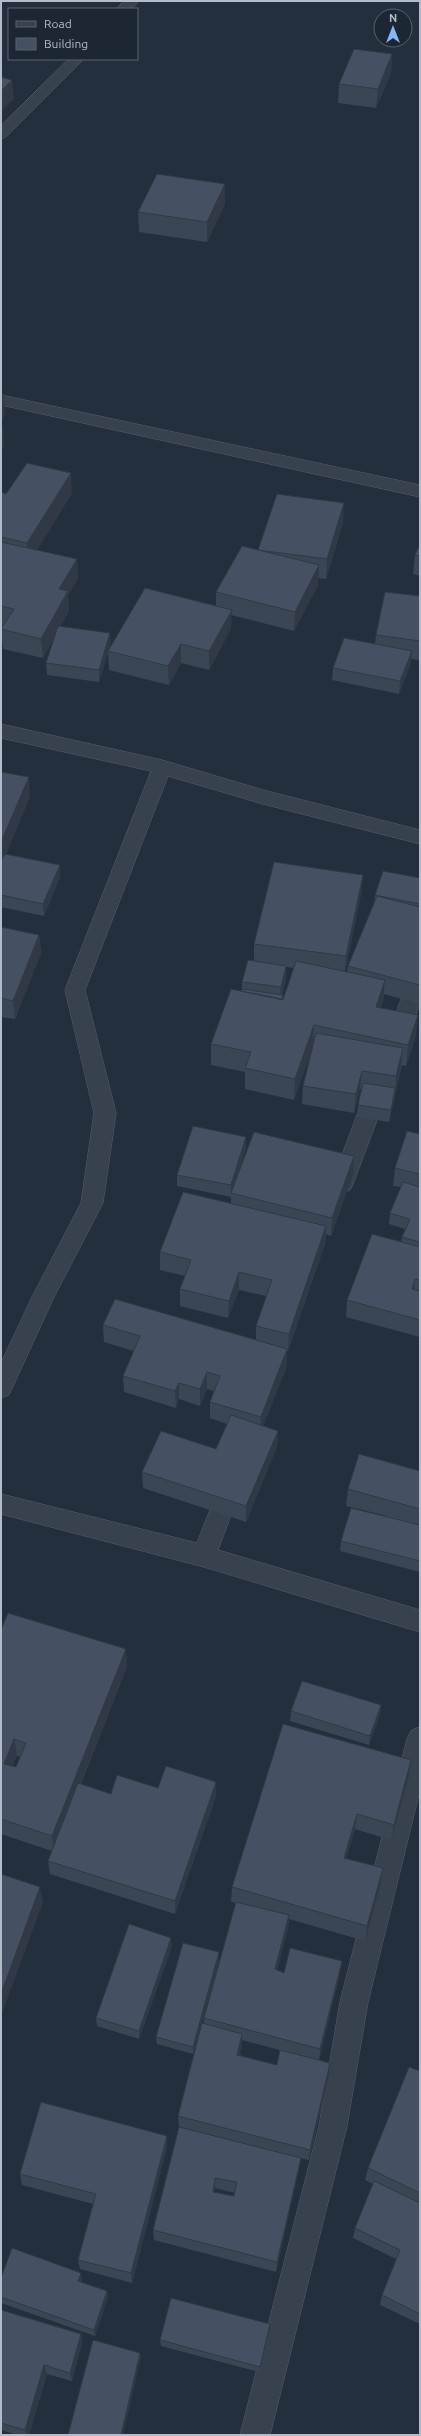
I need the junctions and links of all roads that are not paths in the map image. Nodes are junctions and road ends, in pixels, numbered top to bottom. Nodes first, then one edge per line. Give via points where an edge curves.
1 (76, 60) edge
2 (1, 134) edge
3 (1, 400) edge
4 (420, 492) edge
5 (1, 731) edge
6 (162, 767) junction
7 (420, 837) edge
8 (420, 975) edge
9 (334, 1206) edge
10 (1, 1388) edge
11 (237, 1467) edge
12 (1, 1504) edge
13 (204, 1556) junction
14 (420, 1622) edge
15 (420, 1739) edge
16 (255, 2435) edge

1 - 2 street
3 - 4 street
5 - 6 street
6 - 7 street via 263,797
6 - 10 street via 75,990 105,1113 92,1203 44,1296
8 - 9 street
11 - 13 street
12 - 13 street
13 - 14 street
15 - 16 street via 354,2002 333,2126

